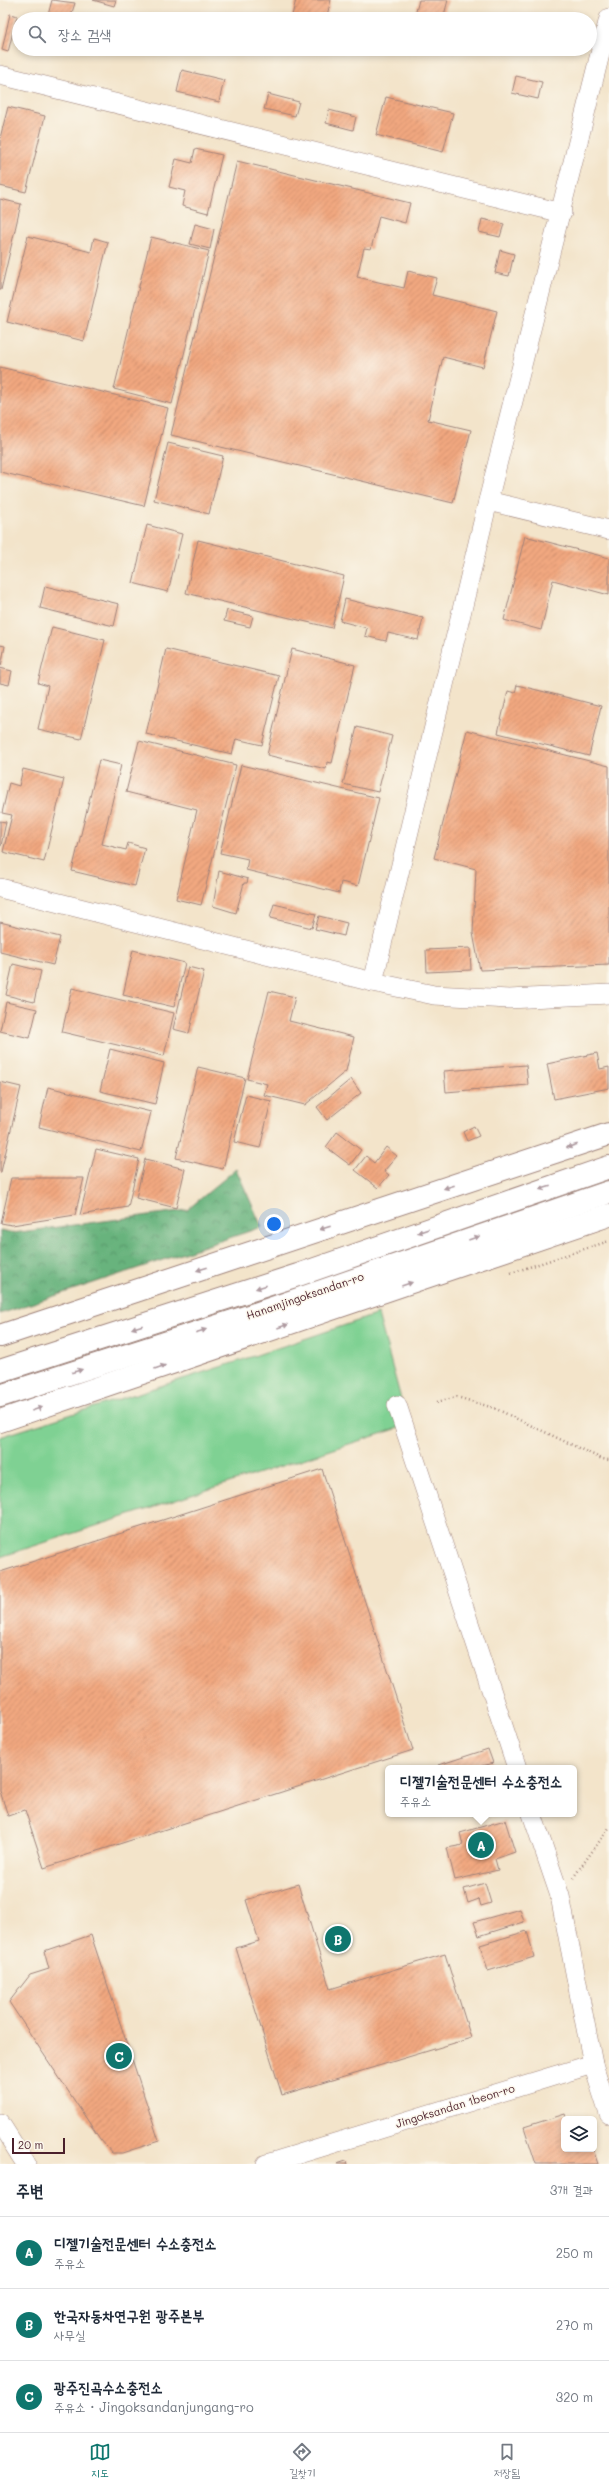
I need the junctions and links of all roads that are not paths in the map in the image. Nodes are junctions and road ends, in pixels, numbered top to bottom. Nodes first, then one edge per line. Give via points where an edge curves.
1 (609, 18) edge
2 (0, 75) edge
3 (562, 213) junction
4 (488, 501) junction
5 (609, 530) edge
6 (0, 888) edge
7 (373, 982) junction
8 (609, 994) edge
9 (609, 1134) edge
10 (609, 1167) edge
11 (609, 1192) edge
12 (609, 1215) edge
13 (0, 1336) edge
14 (0, 1370) edge
15 (0, 1396) edge
16 (397, 1405) dead end
17 (0, 1421) edge
18 (516, 1765) edge
19 (533, 1817) edge
20 (593, 2064) junction
21 (609, 2114) edge
22 (0, 2123) edge
23 (26, 2164) edge
24 (266, 2164) edge

1 - 3 street
2 - 3 street
3 - 4 street
4 - 5 street
4 - 7 street
6 - 7 street
7 - 8 street via 434,995 509,999
9 -> 13 highway
10 -> 14 highway, Hanamjingoksandan-ro via 298,1275
15 -> 11 highway, Hanamjingoksandan-ro via 305,1296
17 -> 12 highway
16 - 18 street
19 - 20 street via 560,1896
20 - 21 street
20 - 24 street, Jingoksandan 1beon-ro
22 - 23 street

